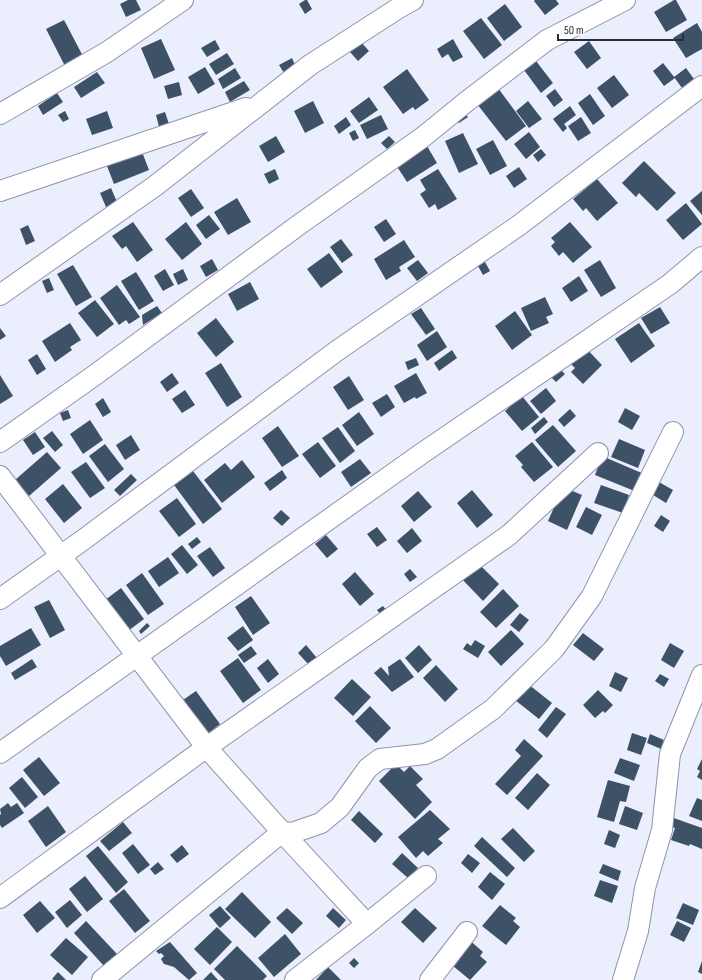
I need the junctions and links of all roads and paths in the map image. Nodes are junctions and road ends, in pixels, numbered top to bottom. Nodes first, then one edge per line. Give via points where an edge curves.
1 (183, 0) edge
2 (413, 0) edge
3 (626, 0) edge
4 (702, 86) edge
5 (260, 104) junction
6 (0, 114) edge
7 (0, 191) edge
8 (702, 258) edge
9 (0, 295) edge
10 (673, 432) dead end
11 (0, 442) edge
12 (598, 453) dead end
13 (0, 476) edge
14 (61, 556) junction
15 (0, 599) edge
16 (136, 655) junction
17 (702, 675) edge
18 (207, 748) junction
19 (0, 753) edge
20 (282, 832) junction
21 (426, 876) dead end
22 (0, 898) edge
23 (368, 924) junction
24 (467, 932) dead end
25 (102, 980) edge
26 (295, 980) edge
27 (430, 980) edge
28 (623, 980) edge

1 - 6 street via 107,52
2 - 5 street via 310,65
3 - 11 street via 547,40 423,137
4 - 14 street via 518,226 338,350
5 - 7 street
5 - 9 street via 156,186
8 - 16 street via 670,284 421,454
10 - 20 street via 592,596 554,649 493,709 437,749 425,754 380,759 368,768 340,807 321,823 292,833
12 - 18 street via 509,535
13 - 14 street
14 - 15 street
14 - 16 street
16 - 18 street
16 - 19 street
17 - 28 street via 670,754 662,830 645,888 638,931
18 - 20 street
18 - 22 street
20 - 23 street
20 - 25 street
21 - 23 street
23 - 26 street
24 - 27 street

